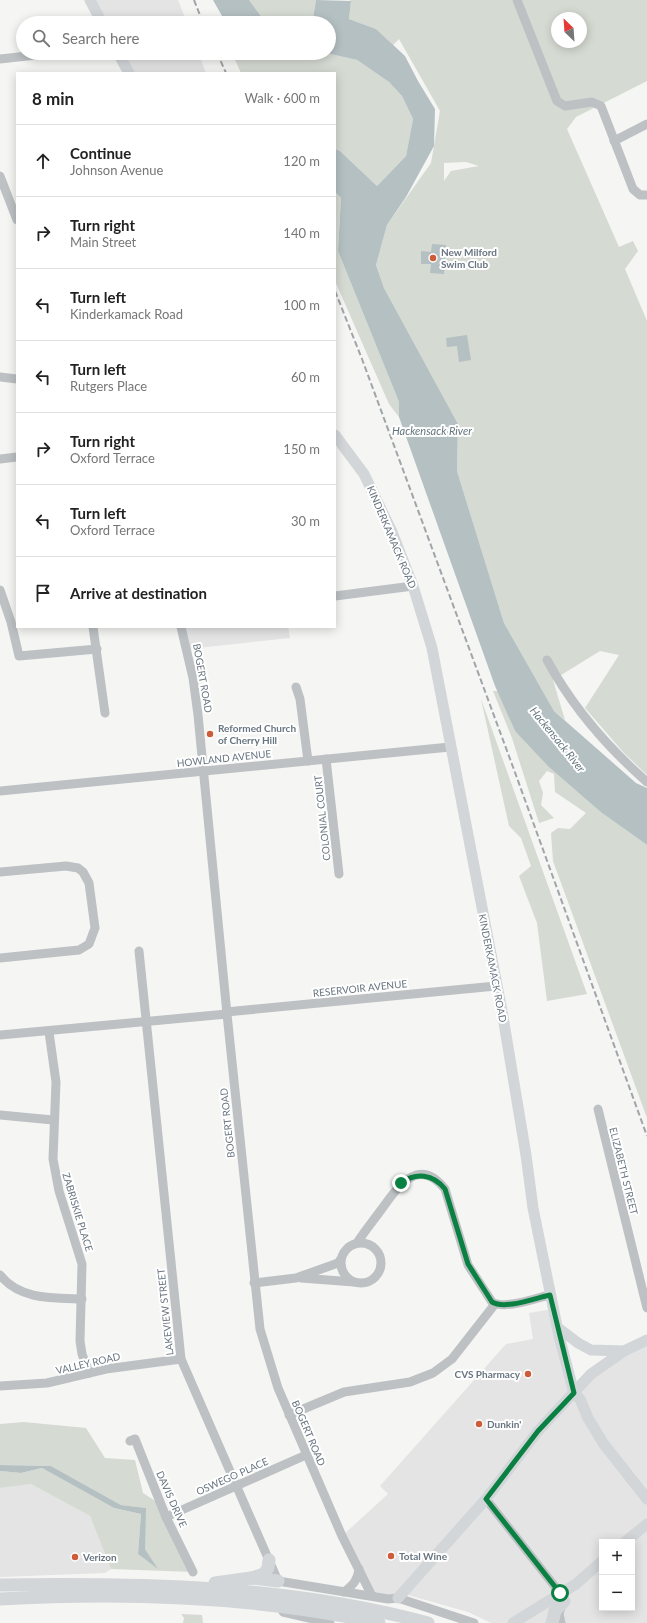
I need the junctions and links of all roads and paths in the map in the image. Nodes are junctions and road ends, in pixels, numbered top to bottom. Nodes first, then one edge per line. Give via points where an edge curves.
1 (90, 0) edge
2 (517, 0) edge
3 (98, 16) edge
4 (16, 57) edge
5 (0, 59) edge
6 (122, 60) edge
7 (128, 72) edge
8 (647, 124) edge
9 (614, 141) junction
10 (0, 176) edge
11 (647, 195) edge
12 (16, 217) edge
13 (0, 377) edge
14 (16, 379) edge
15 (336, 436) edge
16 (16, 457) edge
17 (0, 459) edge
18 (413, 586) junction
19 (0, 590) edge
20 (336, 596) edge
21 (93, 628) edge
22 (181, 628) edge
23 (97, 649) junction
24 (547, 660) dead end
25 (296, 687) dead end
26 (105, 713) dead end
27 (450, 747) junction
28 (326, 760) junction
29 (308, 761) junction
30 (204, 771) junction
31 (647, 782) edge
32 (0, 791) edge
33 (0, 872) edge
34 (339, 874) dead end
35 (138, 951) dead end
36 (0, 958) edge
37 (496, 986) junction
38 (226, 1013) junction
39 (147, 1022) junction
40 (49, 1032) junction
41 (0, 1035) edge
42 (598, 1109) dead end
43 (0, 1115) edge
44 (53, 1120) junction
45 (357, 1243) junction
46 (341, 1259) junction
47 (0, 1275) edge
48 (296, 1278) junction
49 (356, 1282) junction
50 (254, 1283) junction
51 (550, 1295) junction
52 (82, 1299) junction
53 (495, 1304) junction
54 (647, 1308) edge
55 (557, 1327) junction
56 (647, 1340) edge
57 (624, 1352) junction
58 (181, 1359) junction
59 (89, 1373) junction
60 (0, 1386) edge
61 (574, 1393) junction
62 (289, 1415) junction
63 (130, 1441) dead end
64 (306, 1455) junction
65 (236, 1486) junction
66 (647, 1498) edge
67 (486, 1499) junction
68 (166, 1517) junction
69 (647, 1524) edge
70 (629, 1539) edge
71 (269, 1560) junction
72 (599, 1564) edge
73 (359, 1569) junction
74 (193, 1572) dead end
75 (251, 1578) junction
76 (278, 1581) junction
77 (0, 1585) edge
78 (192, 1587) junction
79 (344, 1592) junction
80 (372, 1596) junction
81 (562, 1597) junction
82 (398, 1598) junction
83 (0, 1599) edge
84 (242, 1602) junction
85 (260, 1607) joint
86 (330, 1623) edge
87 (379, 1623) edge
88 (428, 1623) edge
89 (474, 1623) edge
90 (513, 1623) edge
91 (552, 1623) edge
92 (561, 1623) edge

1 - 3 main road
2 - 9 street via 558,101 570,107 588,102 599,104
4 - 5 street
6 - 7 main road
8 - 9 street
9 - 11 street via 633,189 640,195
10 - 12 street
13 - 14 street
15 - 18 main road, KINDERKAMACK ROAD via 358,464 370,485
16 - 17 street
18 - 20 street
18 - 27 main road, KINDERKAMACK ROAD via 435,664
19 - 23 street via 19,656
21 - 23 street
22 - 30 street, BOGERT ROAD via 194,686
23 - 26 street
24 - 31 street via 588,723 622,760
25 - 29 street
27 - 28 street, HOWLAND AVENUE
27 - 37 main road, KINDERKAMACK ROAD
28 - 29 street, HOWLAND AVENUE
28 - 34 street, COLONIAL COURT
29 - 30 street, HOWLAND AVENUE
30 - 32 street, HOWLAND AVENUE
30 - 38 street, BOGERT ROAD
33 - 36 street via 66,866 78,868 89,883 95,928 89,944 79,950
35 - 39 street, LAKEVIEW STREET
37 - 38 street, RESERVOIR AVENUE
37 - 51 main road, KINDERKAMACK ROAD
38 - 39 street, RESERVOIR AVENUE
38 - 50 street, BOGERT ROAD
39 - 40 street, RESERVOIR AVENUE
39 - 58 street, LAKEVIEW STREET
40 - 41 street, RESERVOIR AVENUE
40 - 44 street, ZABRISKIE PLACE via 56,1082
42 - 54 street, ELIZABETH STREET
43 - 44 street
44 - 52 street, ZABRISKIE PLACE via 55,1174 80,1252
45 - 46 street via 347,1249
45 - 49 street via 374,1247 381,1263 373,1278
45 - 53 street via 401,1183 414,1176 434,1178 448,1194 468,1264
46 - 48 street via 338,1263
46 - 49 street via 346,1276
47 - 52 street via 27,1294 46,1298
48 - 49 street
48 - 50 street
50 - 62 street, BOGERT ROAD via 266,1352
51 - 53 street via 507,1306
51 - 55 main road, KINDERKAMACK ROAD
52 - 59 street, ZABRISKIE PLACE via 80,1341
53 - 62 street via 452,1359 433,1373 410,1382 344,1392
55 - 57 main road via 591,1350
55 - 61 main road, KINDERKAMACK ROAD
56 - 57 main road
57 - 61 main road via 591,1374
58 - 59 street, VALLEY ROAD
58 - 65 street, LAKEVIEW STREET
59 - 60 street, VALLEY ROAD via 47,1383
61 - 66 main road, KINDERKAMACK ROAD via 580,1399 603,1442
61 - 67 main road via 538,1431
62 - 64 street, BOGERT ROAD
63 - 68 street, DAVIS DRIVE via 135,1439
64 - 65 street, OSWEGO PLACE
64 - 73 street, BOGERT ROAD
65 - 68 street, OSWEGO PLACE
65 - 71 street, LAKEVIEW STREET
67 - 81 street
67 - 82 main road
68 - 74 street, DAVIS DRIVE
69 - 70 main road
71 - 75 highway via 264,1574
71 - 76 street, LAKEVIEW STREET
72 - 81 main road
73 - 79 street via 353,1585
73 - 80 street, BOGERT ROAD
75 - 76 highway
75 - 78 highway
76 - 79 street
77 - 78 highway via 108,1584
78 - 88 highway via 322,1600
79 - 80 street
80 - 82 street
81 - 90 main road
81 - 91 highway
81 - 92 street via 559,1614
82 - 89 street
83 - 84 highway via 65,1596 152,1597
84 - 85 highway
84 - 87 highway via 315,1610
85 - 86 street

